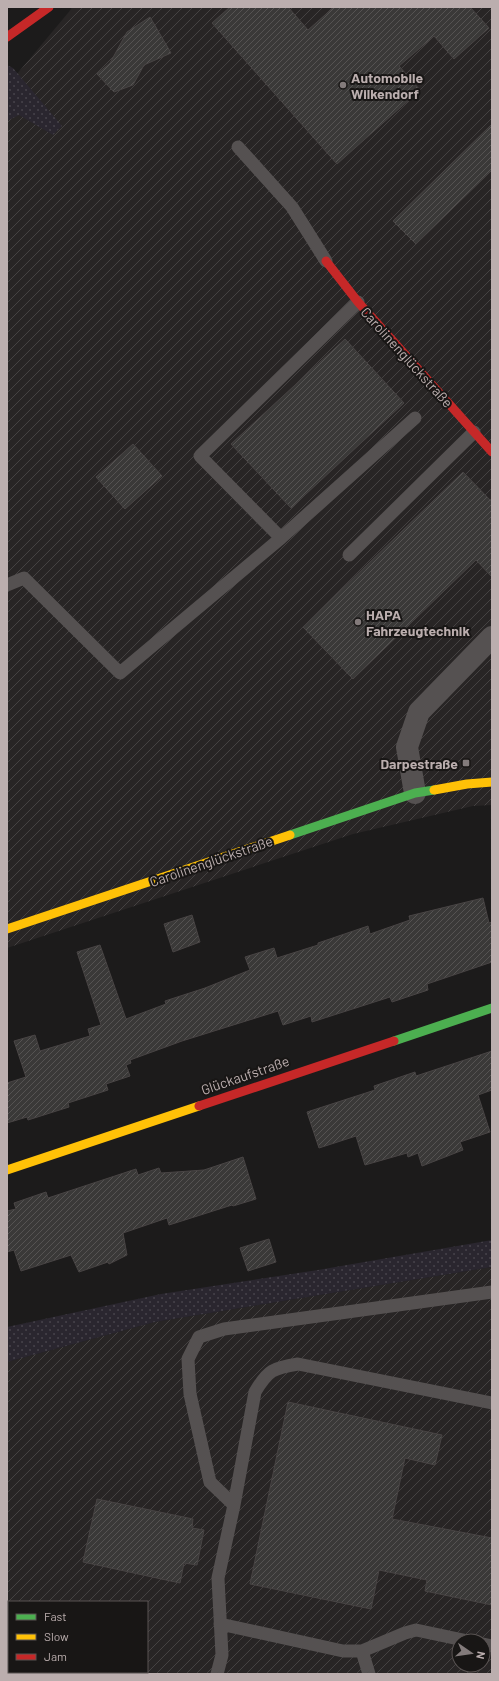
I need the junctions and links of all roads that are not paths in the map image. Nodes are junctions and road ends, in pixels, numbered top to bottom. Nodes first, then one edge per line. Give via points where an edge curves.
1 (49, 7) edge
2 (7, 37) edge
3 (238, 147) dead end
4 (326, 261) joint
5 (358, 302) junction
6 (415, 418) dead end
7 (474, 432) junction
8 (492, 452) edge
9 (282, 538) junction
10 (349, 555) dead end
11 (7, 585) edge
12 (492, 637) edge
13 (492, 782) edge
14 (415, 793) junction
15 (7, 929) edge
16 (492, 1008) edge
17 (7, 1170) edge
18 (492, 1292) edge
19 (492, 1403) edge
20 (234, 1505) junction
21 (220, 1624) junction
22 (451, 1637) edge
23 (362, 1651) junction
24 (217, 1674) edge
25 (369, 1674) edge

1 - 2 street
3 - 4 lane via 292,207
4 - 5 street, Carolinenglückstraße
5 - 7 street, Carolinenglückstraße
5 - 9 lane via 200,456
6 - 9 lane
7 - 8 street, Carolinenglückstraße
7 - 10 lane
9 - 11 lane via 120,673 24,578
12 - 14 street via 419,712 407,747
13 - 14 street, Carolinenglückstraße
14 - 15 street, Carolinenglückstraße
16 - 17 street, Glückaufstraße
18 - 20 lane via 224,1329 199,1337 188,1359 190,1394 210,1482
19 - 20 lane via 298,1364 279,1367 264,1377 255,1392
20 - 21 lane via 218,1578
21 - 23 lane via 343,1651
21 - 24 lane via 222,1655
22 - 23 lane via 416,1630
23 - 25 lane

